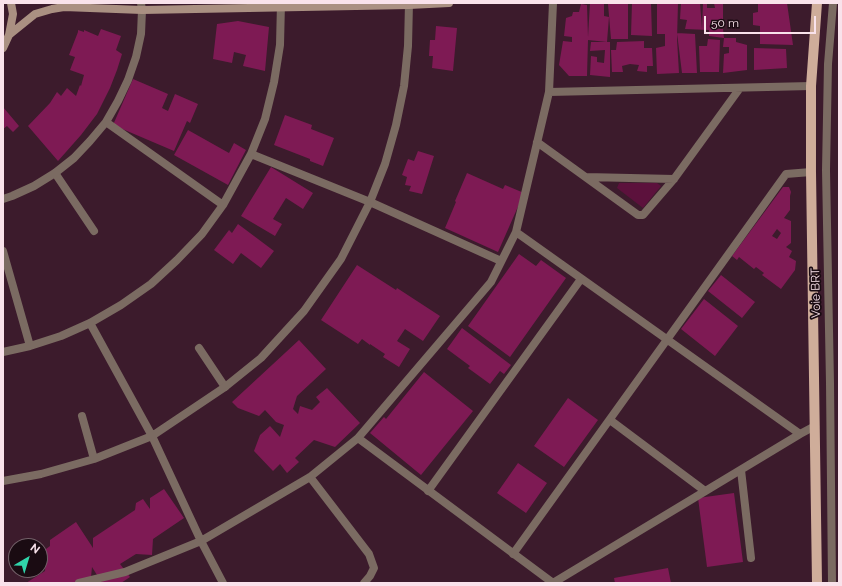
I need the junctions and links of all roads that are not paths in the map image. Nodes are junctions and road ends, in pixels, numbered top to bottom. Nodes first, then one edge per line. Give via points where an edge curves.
1 (11, 3) edge
2 (52, 3) edge
3 (449, 3) edge
4 (553, 3) edge
5 (817, 3) edge
6 (833, 3) edge
7 (409, 4) edge
8 (281, 5) edge
9 (142, 6) edge
10 (64, 7) junction
11 (9, 35) junction
12 (3, 48) edge
13 (812, 86) junction
14 (740, 88) junction
15 (549, 92) junction
16 (106, 122) junction
17 (537, 142) junction
18 (251, 154) junction
19 (810, 172) junction
20 (55, 173) junction
21 (586, 178) junction
22 (674, 179) junction
23 (3, 199) edge
24 (370, 202) junction
25 (223, 205) junction
26 (94, 231) dead end
27 (516, 232) junction
28 (3, 252) edge
29 (501, 261) junction
30 (582, 279) junction
31 (90, 323) junction
32 (667, 340) junction
33 (30, 346) junction
34 (199, 348) dead end
35 (3, 352) edge
36 (225, 387) junction
37 (82, 416) dead end
38 (610, 420) junction
39 (814, 426) junction
40 (800, 434) junction
41 (152, 436) junction
42 (358, 438) junction
43 (94, 459) junction
44 (740, 470) junction
45 (310, 477) junction
46 (3, 481) edge
47 (428, 490) junction
48 (705, 491) junction
49 (201, 541) junction
50 (513, 554) junction
51 (751, 558) dead end
52 (79, 583) edge
53 (222, 583) edge
54 (364, 583) edge
55 (553, 583) edge
56 (817, 583) edge
57 (832, 583) edge

1 - 11 street
2 - 10 street
3 - 7 street
4 - 15 street
5 - 13 main road
6 - 57 street, Voie BRT via 828,64 826,170
7 - 8 street
7 - 24 street via 408,46 396,125 385,164
8 - 9 street
8 - 18 street via 280,45 274,82 265,119
9 - 10 street
9 - 16 street via 136,57 128,80
10 - 11 street via 35,14
11 - 12 street
13 - 14 street
13 - 19 main road
14 - 15 street
14 - 22 street
15 - 17 street
16 - 20 street via 74,158
16 - 25 street
17 - 21 street
17 - 27 street
18 - 24 street
18 - 25 street
19 - 32 street via 786,174
19 - 39 main road
20 - 23 street via 34,186
20 - 26 street
21 - 22 street
21 - 22 street via 638,215 643,215
24 - 29 street
24 - 36 street via 341,258 304,311 260,358
25 - 31 street via 202,234 156,279 121,305
27 - 29 street
27 - 30 street
28 - 33 street
29 - 42 street via 491,282
30 - 32 street
30 - 47 street
31 - 33 street
31 - 41 street
32 - 38 street
32 - 40 street
33 - 35 street
34 - 36 street
36 - 41 street
37 - 43 street
38 - 48 street
38 - 50 street
39 - 40 street
39 - 56 main road
40 - 44 street
41 - 43 street
41 - 49 street
42 - 45 street
42 - 47 street
43 - 46 street via 41,474
44 - 48 street
44 - 51 street
45 - 49 street
45 - 54 street via 369,554 374,568
47 - 50 street
48 - 55 street
49 - 52 street via 125,572
49 - 53 street
50 - 55 street

